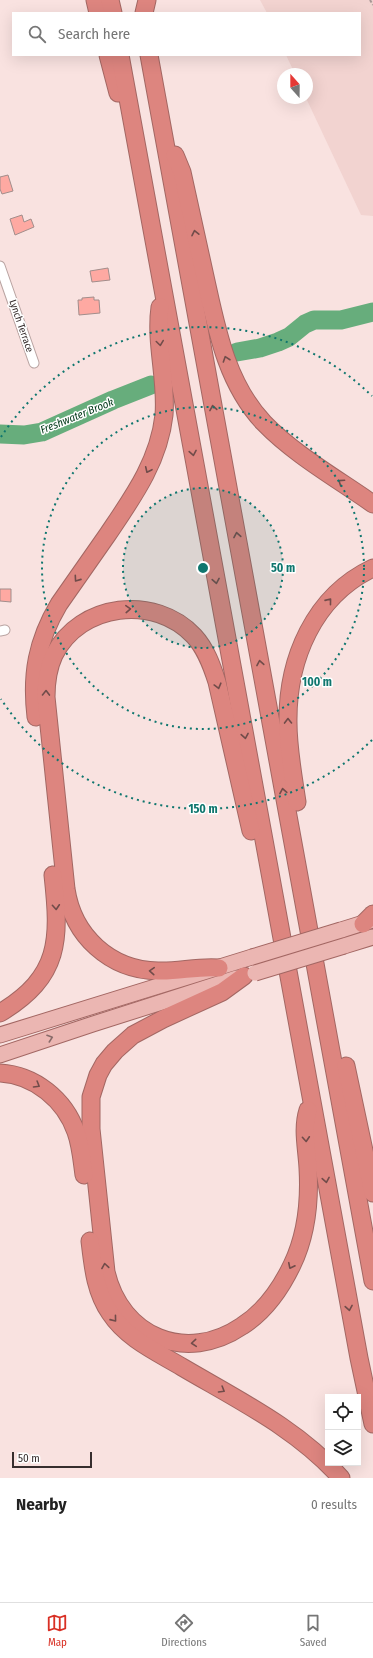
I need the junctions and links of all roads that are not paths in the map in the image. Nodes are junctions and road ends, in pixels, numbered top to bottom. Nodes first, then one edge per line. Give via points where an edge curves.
1 (95, 0) edge
2 (110, 0) edge
3 (139, 0) edge
4 (147, 0) edge
5 (98, 12) edge
6 (113, 12) edge
7 (142, 12) edge
8 (142, 12) edge
9 (108, 56) edge
10 (120, 56) edge
11 (149, 56) edge
12 (132, 117) junction
13 (164, 136) junction
14 (0, 266) edge
15 (164, 291) junction
16 (34, 363) dead end
17 (373, 504) edge
18 (373, 568) edge
19 (293, 843) junction
20 (269, 869) junction
21 (370, 924) edge
22 (219, 968) junction
23 (250, 975) junction
24 (0, 1013) edge
25 (326, 1021) junction
26 (0, 1034) edge
27 (0, 1055) edge
28 (0, 1073) edge
29 (311, 1101) junction
30 (373, 1193) edge
31 (373, 1281) edge
32 (373, 1424) edge
33 (341, 1478) edge

1 - 5 highway
2 - 6 highway
3 - 7 highway
4 - 8 highway
9 - 12 highway via 115,86
10 - 12 highway
11 - 13 highway
12 - 15 highway
17 -> 13 highway via 285,442 259,418 240,390 228,367 218,332 182,172
19 -> 13 highway
14 - 16 street, Lynch Terrace
15 -> 20 highway
15 -> 24 highway via 158,324 164,376 164,403 162,426 155,453 135,495 55,612 43,636 36,660 35,708 56,906 56,940 50,960 38,982 23,997
19 -> 18 highway via 298,811 290,756 288,717 294,667 307,634 326,604 342,587
19 - 25 highway
22 -> 20 highway via 158,971 126,966 109,958 95,946 82,932 73,914 66,889 46,697 52,661 59,647 73,631 104,613 139,609 172,619 186,628 199,642 217,682 253,840
20 - 29 highway
21 - 22 main road, bridge via 341,930
21 - 23 main road, bridge via 344,946
22 - 26 main road
27 -> 23 main road
29 -> 23 highway via 305,1127 309,1184 306,1224 292,1264 270,1299 242,1326 207,1341 174,1342 155,1336 135,1323 116,1301 106,1272 91,1129 90,1106 96,1081 107,1060 126,1040 163,1019 222,992
25 - 30 highway via 342,1050
25 - 31 highway
28 -> 33 highway via 20,1076 40,1087 60,1104 72,1122 82,1157 94,1275 100,1295 116,1321 144,1344 296,1436
29 -> 32 highway

